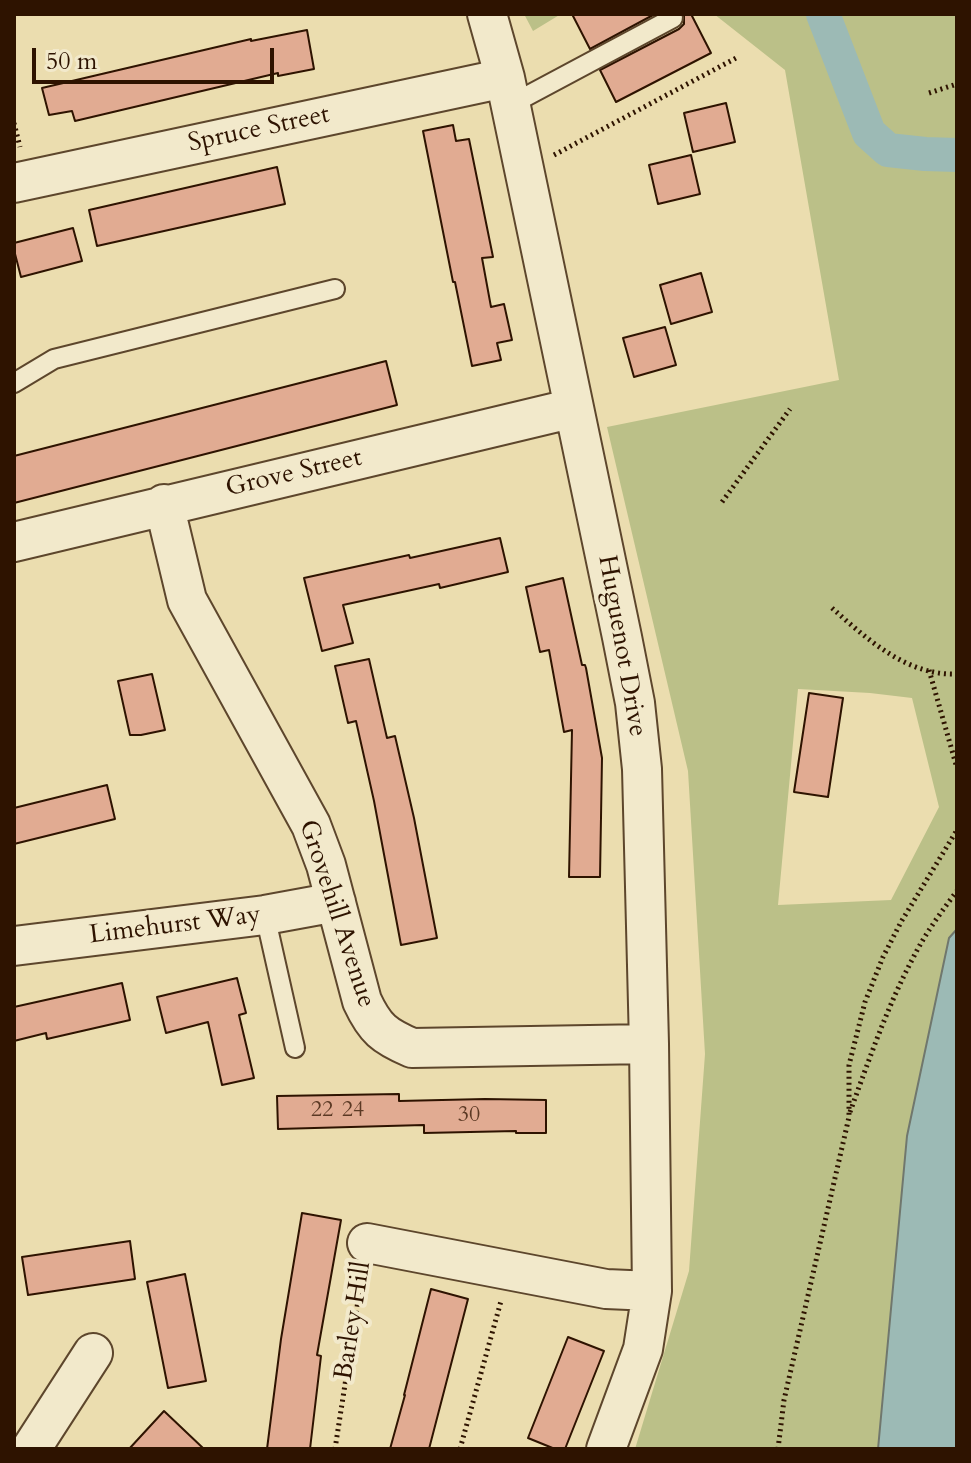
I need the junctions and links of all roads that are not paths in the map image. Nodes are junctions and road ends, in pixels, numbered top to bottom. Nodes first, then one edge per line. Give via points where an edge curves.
1 (487, 14) edge
2 (673, 18) dead end
3 (508, 92) junction
4 (14, 183) edge
5 (335, 289) dead end
6 (14, 383) edge
7 (574, 408) junction
8 (164, 504) junction
9 (14, 542) edge
10 (336, 902) junction
11 (265, 915) junction
12 (14, 946) edge
13 (649, 1044) junction
14 (295, 1048) dead end
15 (367, 1243) road end
16 (652, 1291) junction
17 (93, 1353) dead end
18 (31, 1449) edge
19 (606, 1449) edge

1 - 3 street, Huguenot Drive
2 - 3 lane
3 - 4 street, Spruce Street
3 - 7 street, Huguenot Drive
5 - 6 lane via 54,359
7 - 8 street, Grove Street
7 - 13 street, Huguenot Drive via 635,703 643,782
8 - 9 street, Grove Street
8 - 10 street, Grovehill Avenue via 187,600 311,825
10 - 11 street, Limehurst Way
10 - 13 street, Grovehill Avenue via 362,1001 371,1021 389,1038 412,1048
11 - 12 street, Limehurst Way
11 - 14 lane
13 - 16 street, Huguenot Drive
15 - 16 street, Barley Hill via 606,1289
16 - 19 street via 643,1349
17 - 18 street

